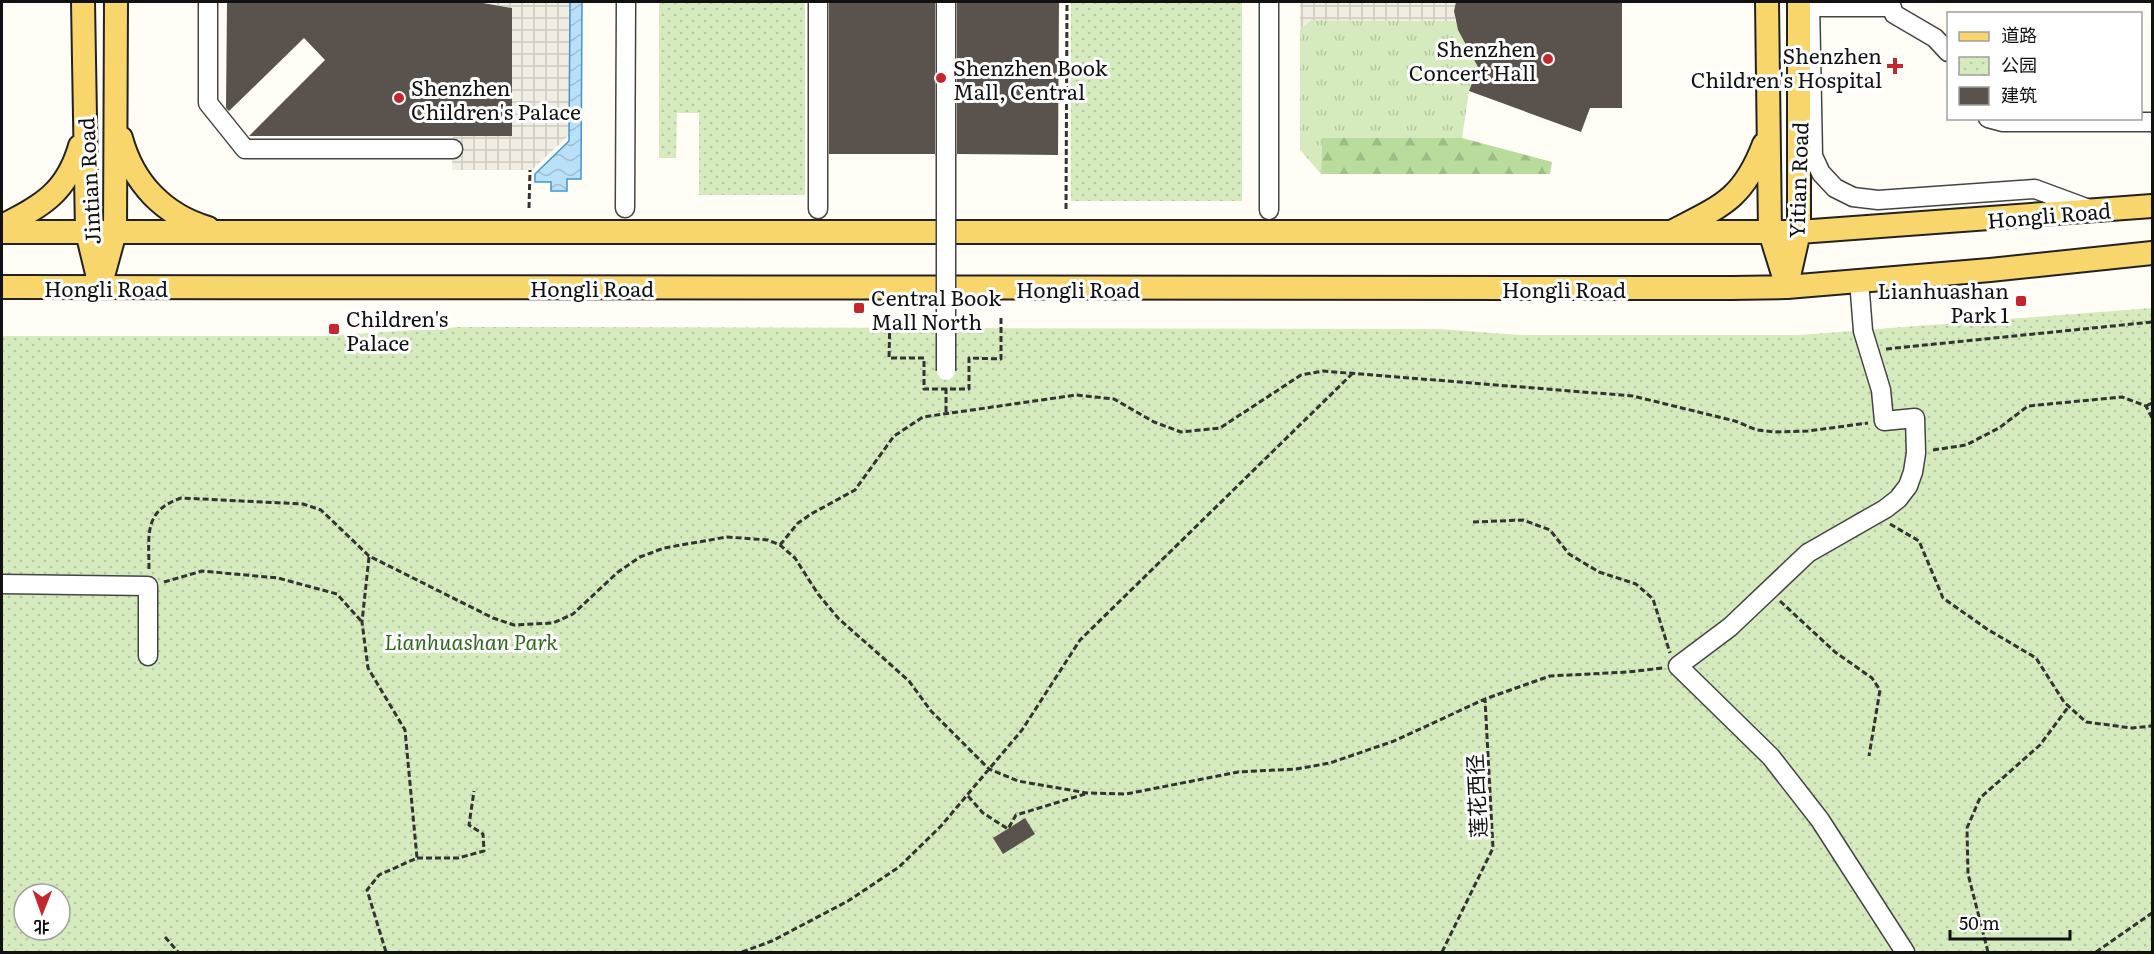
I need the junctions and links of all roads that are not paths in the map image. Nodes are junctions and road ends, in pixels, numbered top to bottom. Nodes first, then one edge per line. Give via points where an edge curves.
1 (83, 2) edge
2 (116, 2) edge
3 (208, 2) edge
4 (626, 2) edge
5 (818, 2) edge
6 (946, 2) edge
7 (1269, 2) edge
8 (1767, 2) edge
9 (1807, 3) edge
10 (1890, 4) edge
11 (1947, 51) edge
12 (116, 120) junction
13 (1996, 120) edge
14 (2152, 122) edge
15 (84, 136) junction
16 (1767, 137) junction
17 (453, 149) dead end
18 (2152, 206) edge
19 (625, 208) dead end
20 (818, 209) dead end
21 (1269, 210) dead end
22 (2093, 211) junction
23 (2, 226) edge
24 (1671, 231) junction
25 (2, 232) edge
26 (87, 232) junction
27 (116, 232) junction
28 (225, 232) junction
29 (1770, 232) junction
30 (1799, 232) junction
31 (2152, 253) edge
32 (1859, 280) junction
33 (1787, 286) junction
34 (2, 287) edge
35 (100, 287) junction
36 (946, 380) road end
37 (2, 584) edge
38 (148, 656) dead end
39 (1905, 952) edge

1 - 15 main road, Jintian Road
2 - 12 main road, Jintian Road
3 - 17 street via 207,104 245,148
4 - 19 street
5 - 20 street
6 - 36 street, bridge
7 - 21 street
8 - 16 main road, Yitian Road
9 - 10 street
9 - 22 street via 1812,148 1816,166 1835,188 1853,197 1878,200 2035,189
9 - 30 main road, Yitian Road
10 - 11 street via 1894,14 1935,38
12 - 27 main road, Jintian Road
12 - 28 main road via 124,152 138,179 161,205 190,222
13 - 14 street
15 - 23 main road via 75,166 56,192
15 - 26 main road, Jintian Road
16 - 24 main road via 1751,175 1736,195
16 - 29 main road, Yitian Road
18 - 22 main road, Hongli Road
22 - 30 main road, Hongli Road
24 - 28 main road, Hongli Road
24 - 29 main road, Hongli Road
25 - 26 main road, Hongli Road
26 - 27 main road, Hongli Road
26 - 35 main road, Jintian Road
27 - 28 main road, Hongli Road
27 - 35 main road, Jintian Road
29 - 30 main road, Hongli Road
29 - 33 main road, Yitian Road
30 - 33 main road, Yitian Road
31 - 32 main road, Hongli Road
32 - 33 main road, Hongli Road
32 - 39 street via 1863,331 1881,390 1884,420 1915,418 1916,453 1908,486 1898,499 1875,515 1808,553 1730,627 1678,666 1771,757 1820,820
33 - 35 main road, Hongli Road
34 - 35 main road, Hongli Road
37 - 38 street via 148,586

